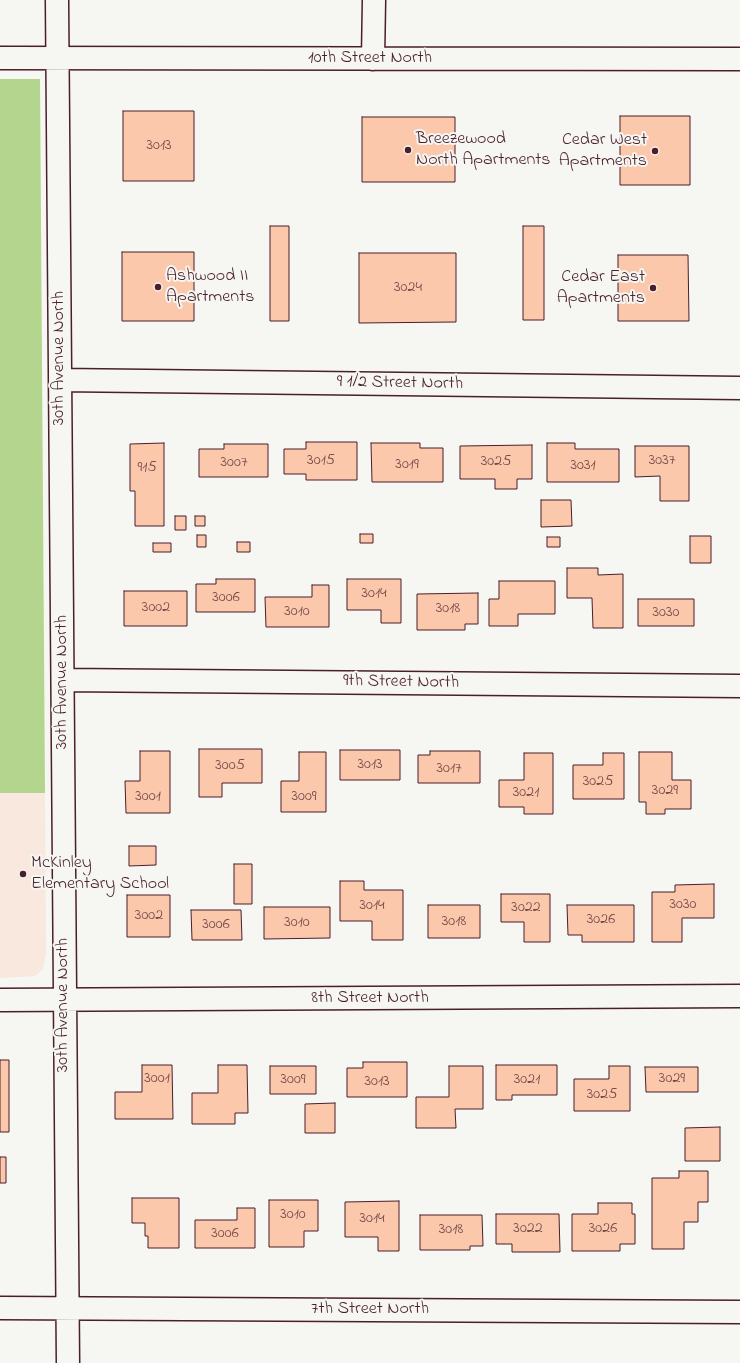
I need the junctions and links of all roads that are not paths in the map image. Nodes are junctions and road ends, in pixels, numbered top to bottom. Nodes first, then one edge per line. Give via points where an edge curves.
1 (58, 0) edge
2 (374, 0) edge
3 (0, 58) edge
4 (58, 58) junction
5 (373, 59) junction
6 (740, 59) edge
7 (60, 380) junction
8 (740, 388) edge
9 (63, 680) junction
10 (740, 686) edge
11 (740, 996) edge
12 (0, 1000) edge
13 (64, 1000) junction
14 (0, 1308) edge
15 (67, 1309) junction
16 (740, 1312) edge
17 (68, 1363) edge

1 - 4 street, 30th Avenue North
2 - 5 street
3 - 4 street, 10th Street North
4 - 5 street, 10th Street North
4 - 7 street, 30th Avenue North
5 - 6 street, 10th Street North
7 - 8 street, 9 1/2 Street North
7 - 9 street, 30th Avenue North
9 - 10 street, 9th Street North
9 - 13 street, 30th Avenue North
11 - 13 street, 8th Street North
12 - 13 street, 8th Street North
13 - 15 street, 30th Avenue North
14 - 15 street, 7th Street North
15 - 16 street, 7th Street North
15 - 17 street, 30th Avenue North

